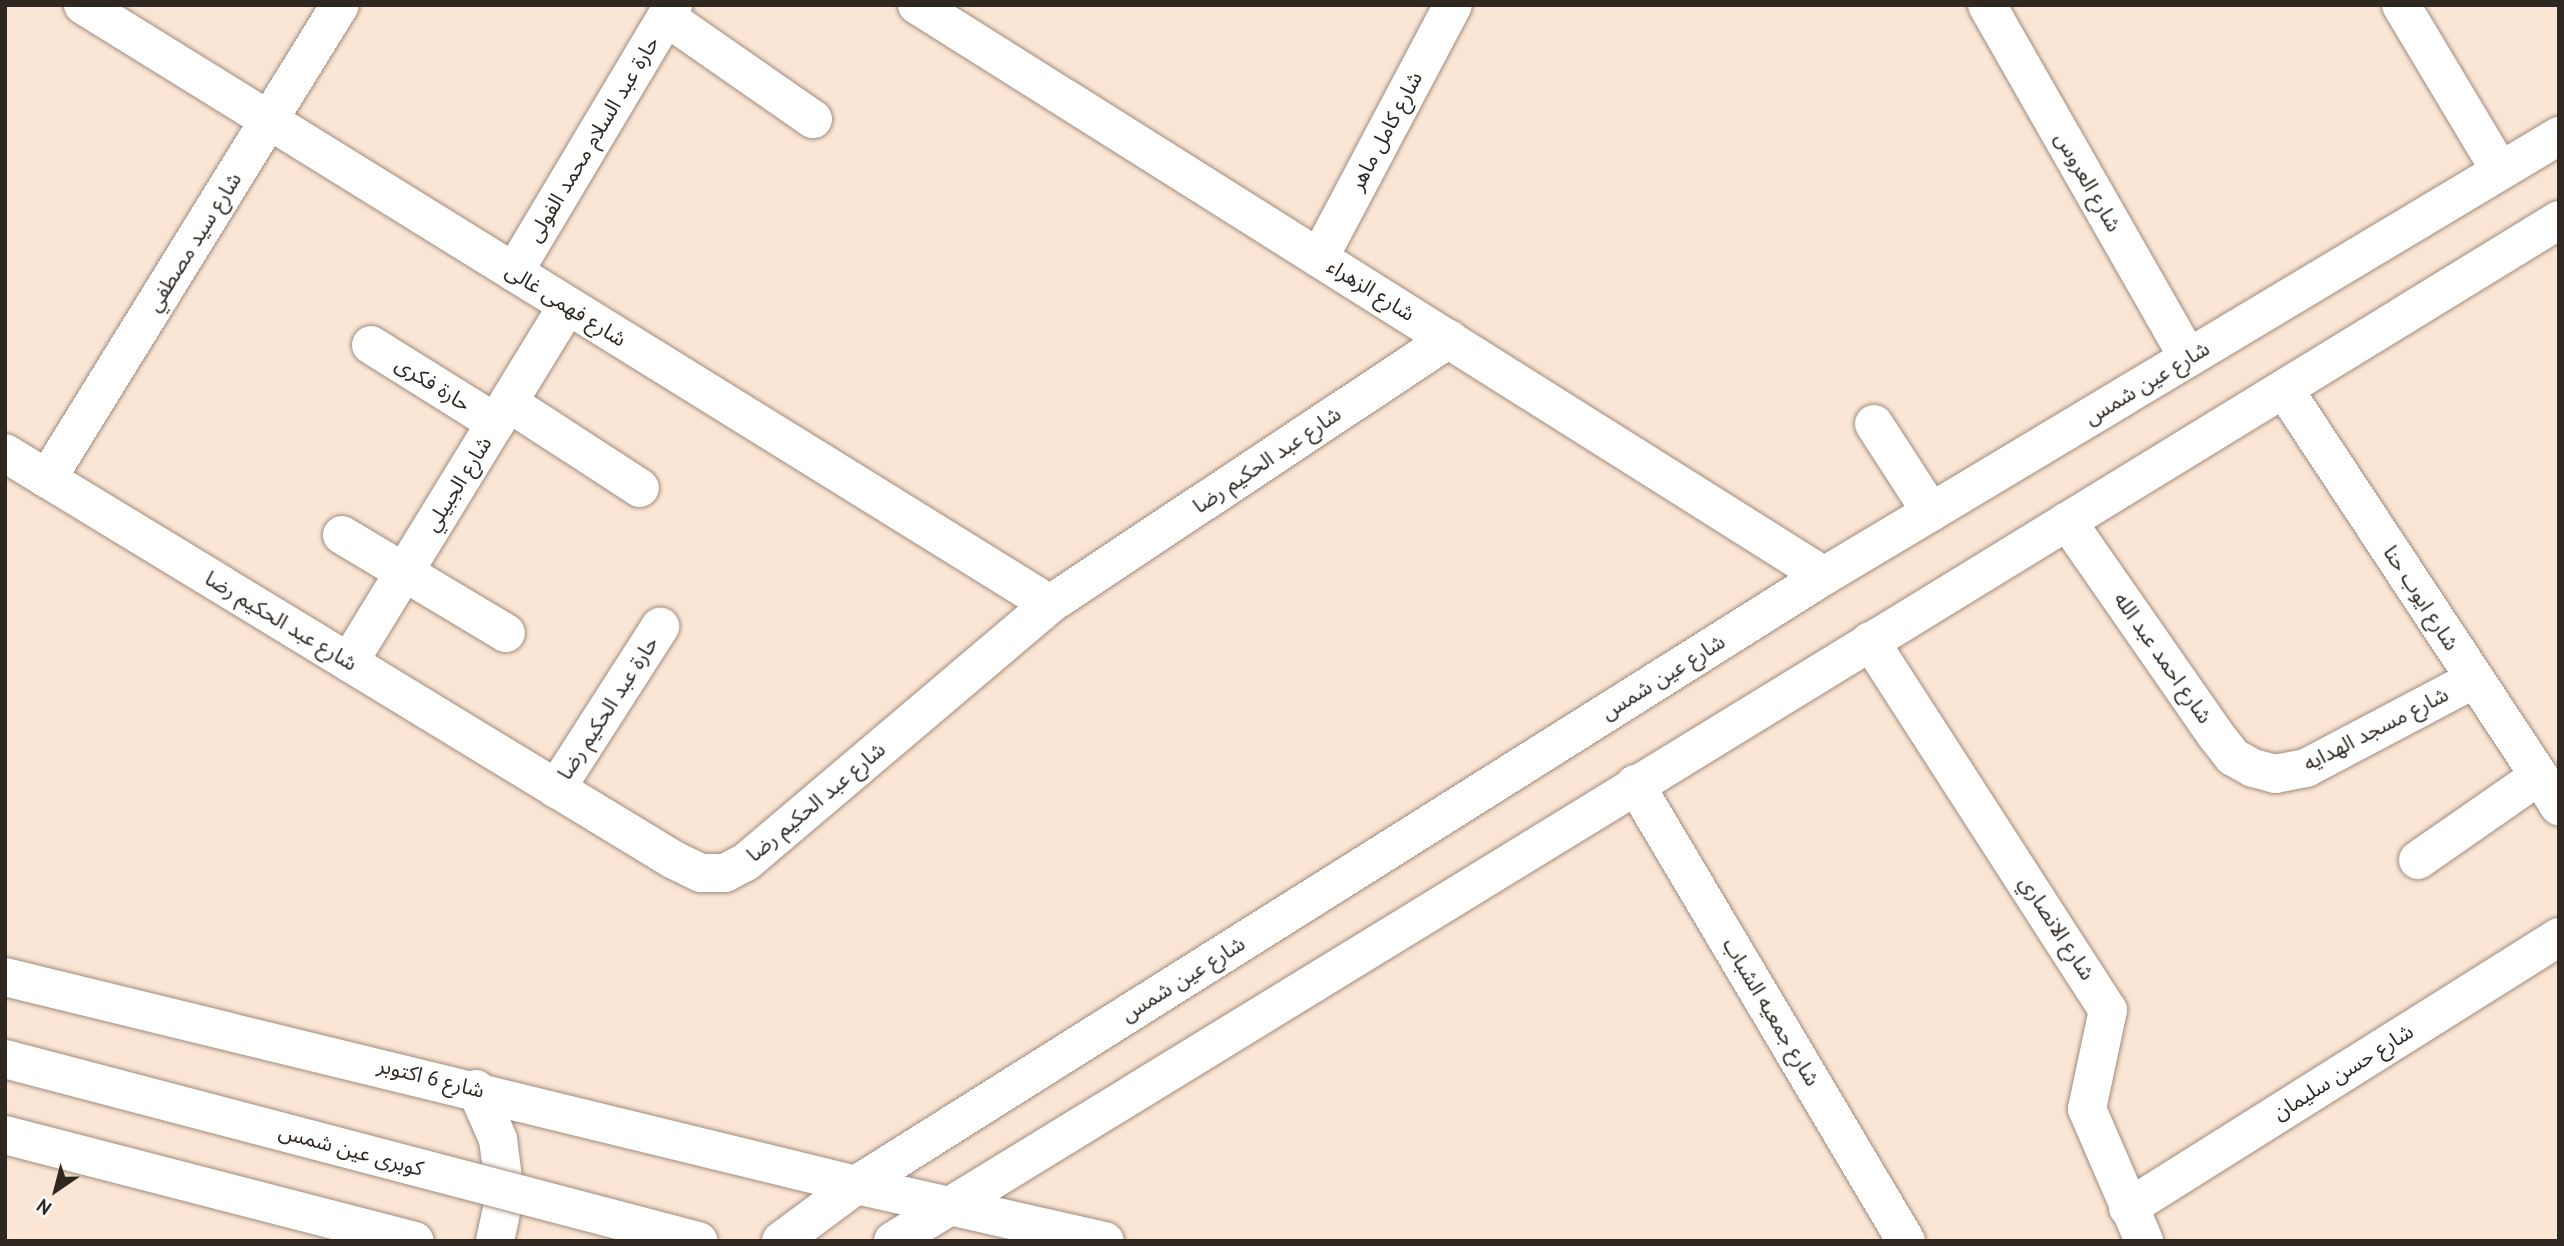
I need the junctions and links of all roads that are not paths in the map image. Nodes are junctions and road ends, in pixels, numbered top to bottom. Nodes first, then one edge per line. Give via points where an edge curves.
1 (83, 5) edge
2 (340, 5) edge
3 (917, 5) edge
4 (1453, 5) edge
5 (1987, 5) edge
6 (2401, 5) edge
7 (669, 11) edge
8 (813, 119) dead end
9 (269, 121) junction
10 (2559, 136) edge
11 (2499, 170) junction
12 (2559, 219) edge
13 (1319, 258) junction
14 (514, 272) junction
15 (567, 306) junction
16 (1449, 339) junction
17 (371, 345) dead end
18 (2188, 358) junction
19 (2284, 389) junction
20 (502, 413) junction
21 (1874, 424) dead end
22 (5, 453) edge
23 (47, 479) junction
24 (640, 488) dead end
25 (1931, 512) junction
26 (2067, 521) junction
27 (342, 535) dead end
28 (407, 568) junction
29 (1824, 576) junction
30 (1050, 604) junction
31 (660, 627) dead end
32 (506, 633) dead end
33 (1870, 641) junction
34 (349, 662) junction
35 (2475, 679) junction
36 (2275, 774) joint
37 (1635, 784) junction
38 (556, 789) junction
39 (2549, 791) edge
40 (2418, 860) dead end
41 (2559, 937) edge
42 (5, 977) edge
43 (5, 1059) edge
44 (476, 1089) junction
45 (5, 1135) edge
46 (856, 1185) junction
47 (943, 1206) junction
48 (2136, 1224) edge
49 (1098, 1240) edge
50 (415, 1241) edge
51 (495, 1241) edge
52 (698, 1241) edge
53 (781, 1241) edge
54 (893, 1241) edge
55 (1906, 1241) edge

1 - 9 street, شارع فهمى غالى
2 - 9 street, شارع سيد مصطفي
3 - 13 street, شارع الزهراء
4 - 13 street, شارع كامل ماهر
5 - 18 street, شارع العروس
6 - 11 street
7 - 8 street
7 - 14 street, حارة عبد السلام محمد الفولى
9 - 14 street, شارع فهمى غالى
9 - 23 street, شارع سيد مصطفي
10 - 11 street, شارع عين شمس
11 - 18 street, شارع عين شمس
12 - 19 street
13 - 16 street, شارع الزهراء
14 - 15 street, شارع فهمى غالى
15 - 20 street, شارع الجبيلي
15 - 30 street, شارع فهمى غالى
16 - 29 street, شارع الزهراء
16 - 30 street, شارع عبد الحكيم رضا
17 - 20 street, حارة فكرى
18 - 25 street, شارع عين شمس
19 - 26 street
19 - 35 street, شارع ايوب حنا
20 - 24 street, حارة فكرى
20 - 28 street, شارع الجبيلي
21 - 25 street
22 - 23 street, شارع عبد الحكيم رضا
23 - 34 street, شارع عبد الحكيم رضا
25 - 29 street, شارع عين شمس
26 - 33 street
26 - 36 street, شارع احمد عبد الله via 2233,757
27 - 28 street
28 - 32 street
28 - 34 street, شارع الجبيلي
29 - 46 street, شارع عين شمس
30 - 38 street, شارع عبد الحكيم رضا via 746,862 725,873 701,873 674,860
31 - 38 street, حارة عبد الحكيم رضا
33 - 37 street
33 - 48 street, شارع الانصاري via 2108,1010 2087,1109
34 - 38 street, شارع عبد الحكيم رضا
35 - 36 street, شارع مسجد الهدايه via 2306,768
35 - 39 street, شارع ايوب حنا
37 - 47 street
37 - 55 street, شارع جمعيه الشباب
39 - 40 street
41 - 48 street, شارع حسن سليمان
42 - 44 street, شارع 6 اكتوبر
43 - 52 street, كوبرى عين شمس, bridge
44 - 46 street, شارع 6 اكتوبر
44 - 51 street via 498,1139 505,1194
45 - 50 street
46 - 47 street, شارع 6 اكتوبر
46 - 53 street, شارع عين شمس
47 - 49 street, شارع 6 اكتوبر
47 - 54 street

